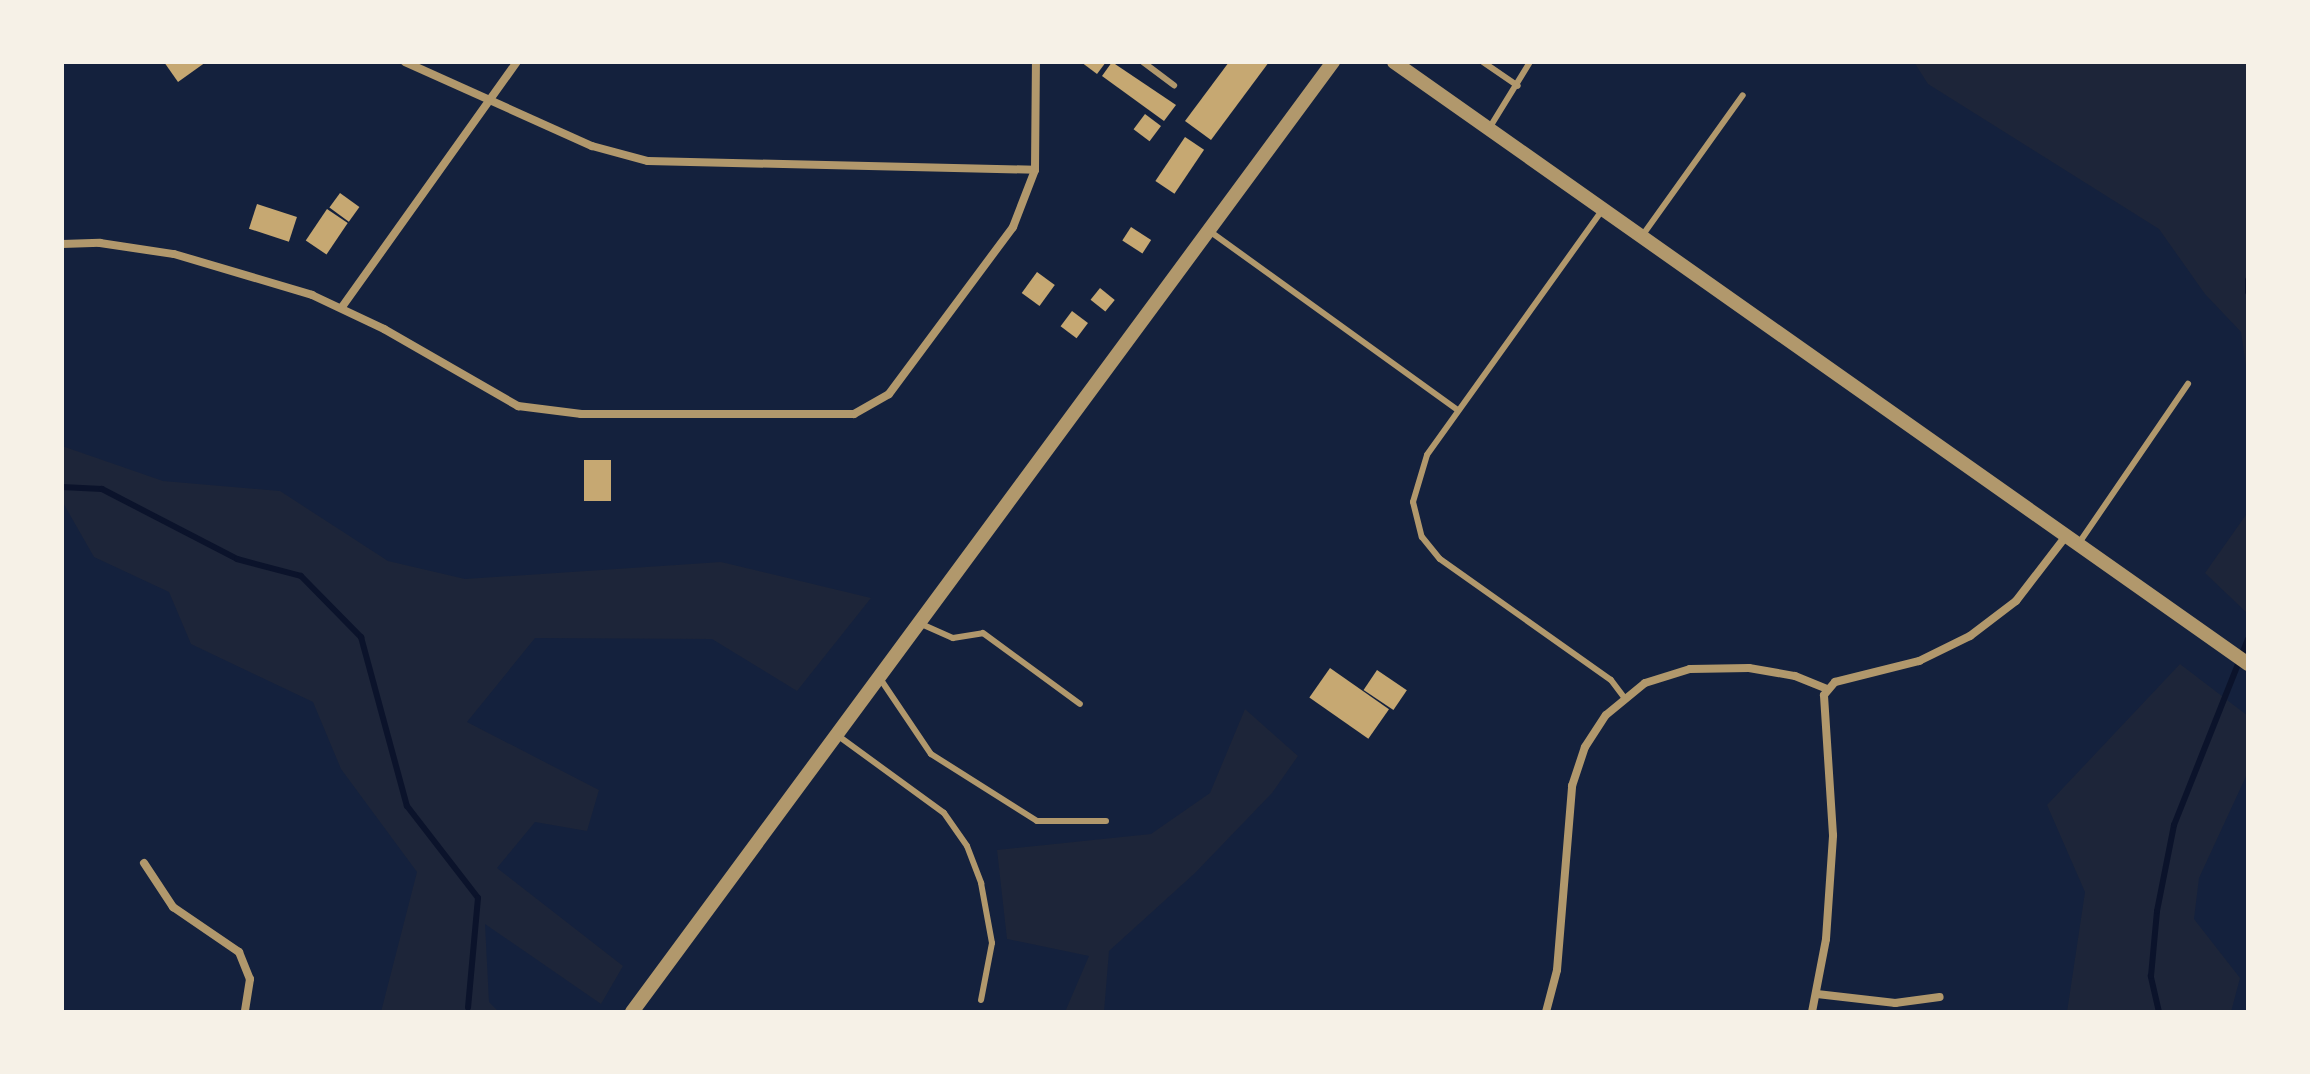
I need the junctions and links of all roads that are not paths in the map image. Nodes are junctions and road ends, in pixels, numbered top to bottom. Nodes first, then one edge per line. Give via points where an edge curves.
1 (405, 62) edge
2 (517, 62) edge
3 (1036, 62) edge
4 (1143, 62) edge
5 (1333, 62) edge
6 (1394, 62) edge
7 (1483, 62) edge
8 (1530, 62) edge
9 (1174, 85) dead end
10 (1518, 86) junction
11 (1743, 95) dead end
12 (490, 100) junction
13 (1488, 128) junction
14 (1035, 170) junction
15 (1603, 209) junction
16 (1208, 230) junction
17 (1642, 236) junction
18 (62, 244) edge
19 (342, 307) junction
20 (2188, 384) dead end
21 (1458, 410) junction
22 (2072, 540) junction
23 (919, 623) junction
24 (2248, 664) edge
25 (879, 677) junction
26 (1827, 689) junction
27 (1624, 697) junction
28 (1080, 704) dead end
29 (837, 735) junction
30 (1106, 821) dead end
31 (144, 863) dead end
32 (1817, 994) junction
33 (1940, 997) dead end
34 (981, 1000) dead end
35 (245, 1012) edge
36 (632, 1012) edge
37 (1546, 1012) edge
38 (1812, 1012) edge

1 - 12 street
2 - 12 street
3 - 14 street
4 - 9 lane
5 - 16 street
6 - 13 street
7 - 10 lane
8 - 10 lane
10 - 13 lane
11 - 17 lane
12 - 14 street via 592,146 679,165
12 - 19 street
13 - 15 street
14 - 19 street via 1024,207 989,262 904,377 867,410 827,417 545,411 493,394
15 - 17 street
15 - 21 lane
16 - 21 lane
16 - 23 street
17 - 22 street
18 - 19 street via 100,243 174,254
20 - 22 lane
21 - 27 lane via 1427,455 1414,487 1414,513 1422,537 1440,559 1611,680
22 - 24 street
22 - 26 street via 2016,601 1970,636 1919,661 1846,678
23 - 25 street
23 - 28 lane via 953,638 983,633
25 - 29 street
25 - 30 lane via 931,754 1037,821
26 - 27 street via 1795,676 1716,666 1665,676
26 - 32 street via 1822,704 1833,835
27 - 37 street via 1585,747 1572,786 1557,970
29 - 34 lane via 944,813 967,846 981,883 992,943
29 - 36 street
31 - 35 street via 173,907 239,952 250,979
32 - 33 street via 1895,1003
32 - 38 street

